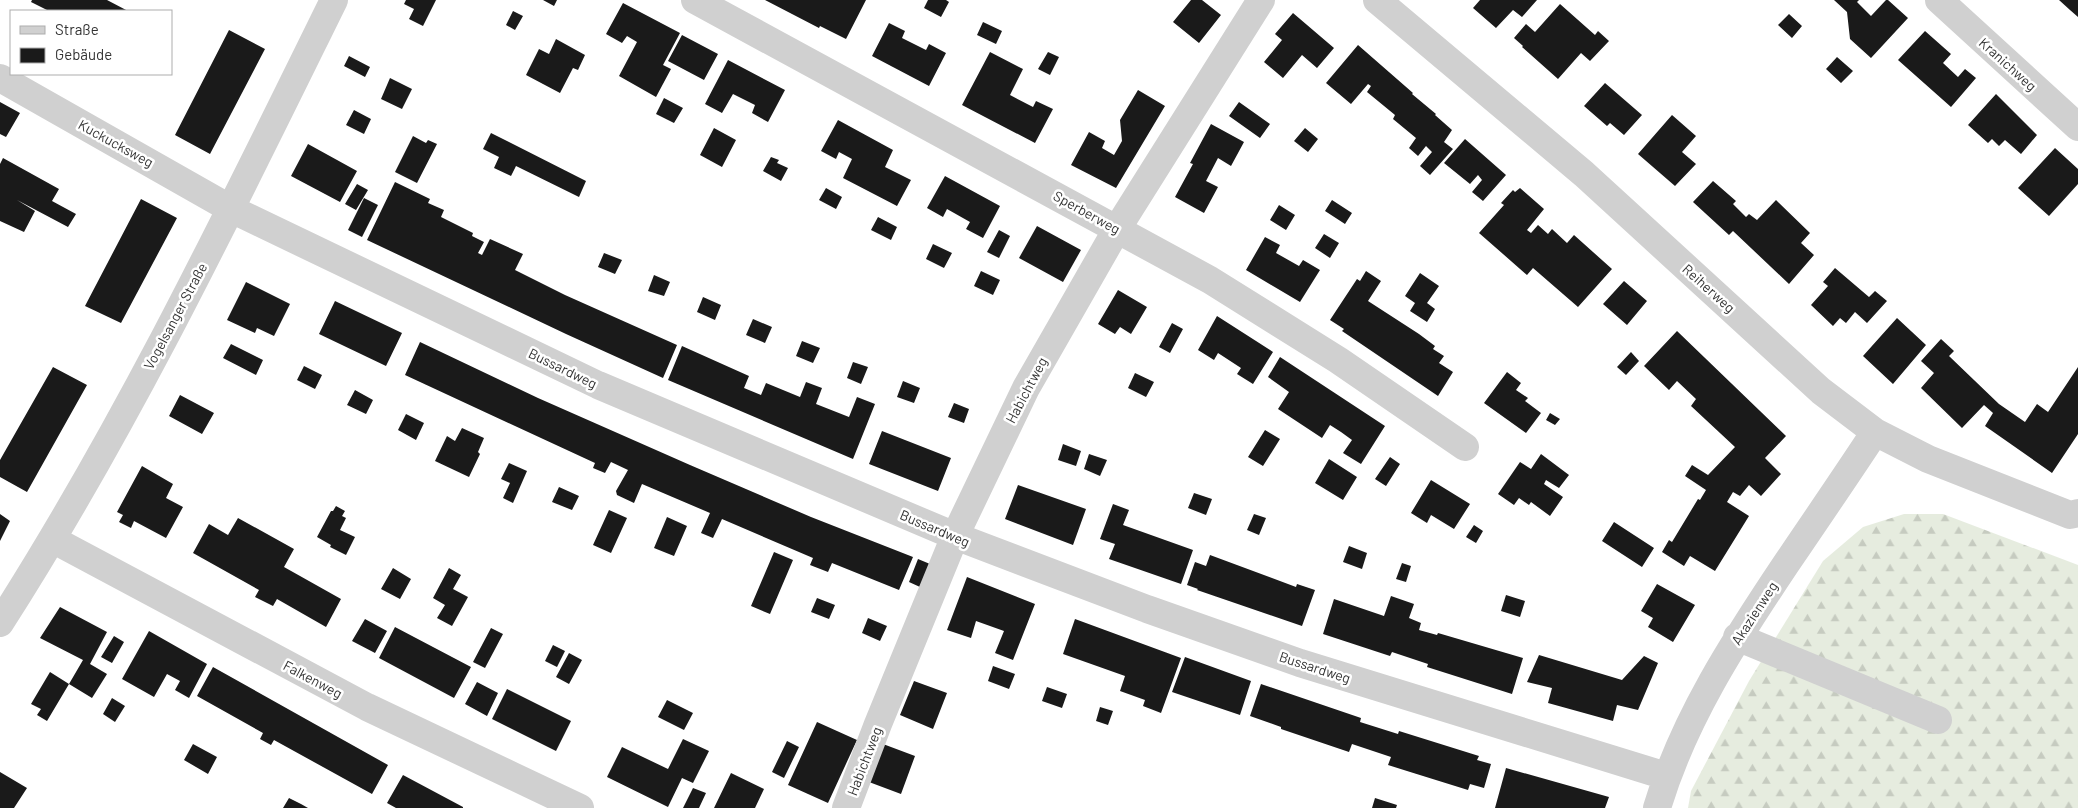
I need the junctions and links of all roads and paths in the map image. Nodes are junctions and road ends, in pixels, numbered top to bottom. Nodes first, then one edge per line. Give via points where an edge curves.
1 (334, 0) edge
2 (695, 0) edge
3 (1261, 0) edge
4 (1378, 0) edge
5 (1939, 0) edge
6 (0, 78) edge
7 (2078, 127) edge
8 (231, 209) junction
9 (1117, 229) junction
10 (1875, 432) junction
11 (1465, 447) dead end
12 (2078, 512) edge
13 (955, 536) junction
14 (52, 540) junction
15 (0, 623) edge
16 (1737, 637) junction
17 (1938, 720) dead end
18 (1666, 776) junction
19 (580, 808) edge
20 (846, 808) edge
21 (1657, 808) edge

1 - 8 street, Vogelsanger Straße
2 - 9 street, Sperberweg
3 - 9 street, Habichtweg
4 - 10 street, Reiherweg via 1584,174 1821,390
5 - 7 street, Kranichweg
6 - 8 street, Kuckucksweg
8 - 13 street, Bussardweg via 598,385
8 - 14 street, Vogelsanger Straße
9 - 11 street, Sperberweg via 1210,280 1338,360
9 - 13 street, Habichtweg via 1026,388
10 - 12 street, Reiherweg via 1928,459 2070,515
10 - 16 street, Akazienweg
13 - 18 street, Bussardweg via 1300,663
13 - 20 street, Habichtweg
14 - 15 street, Vogelsanger Straße
14 - 19 street, Falkenweg via 367,707
16 - 17 street
16 - 18 street, Akazienweg
18 - 21 street, Akazienweg

